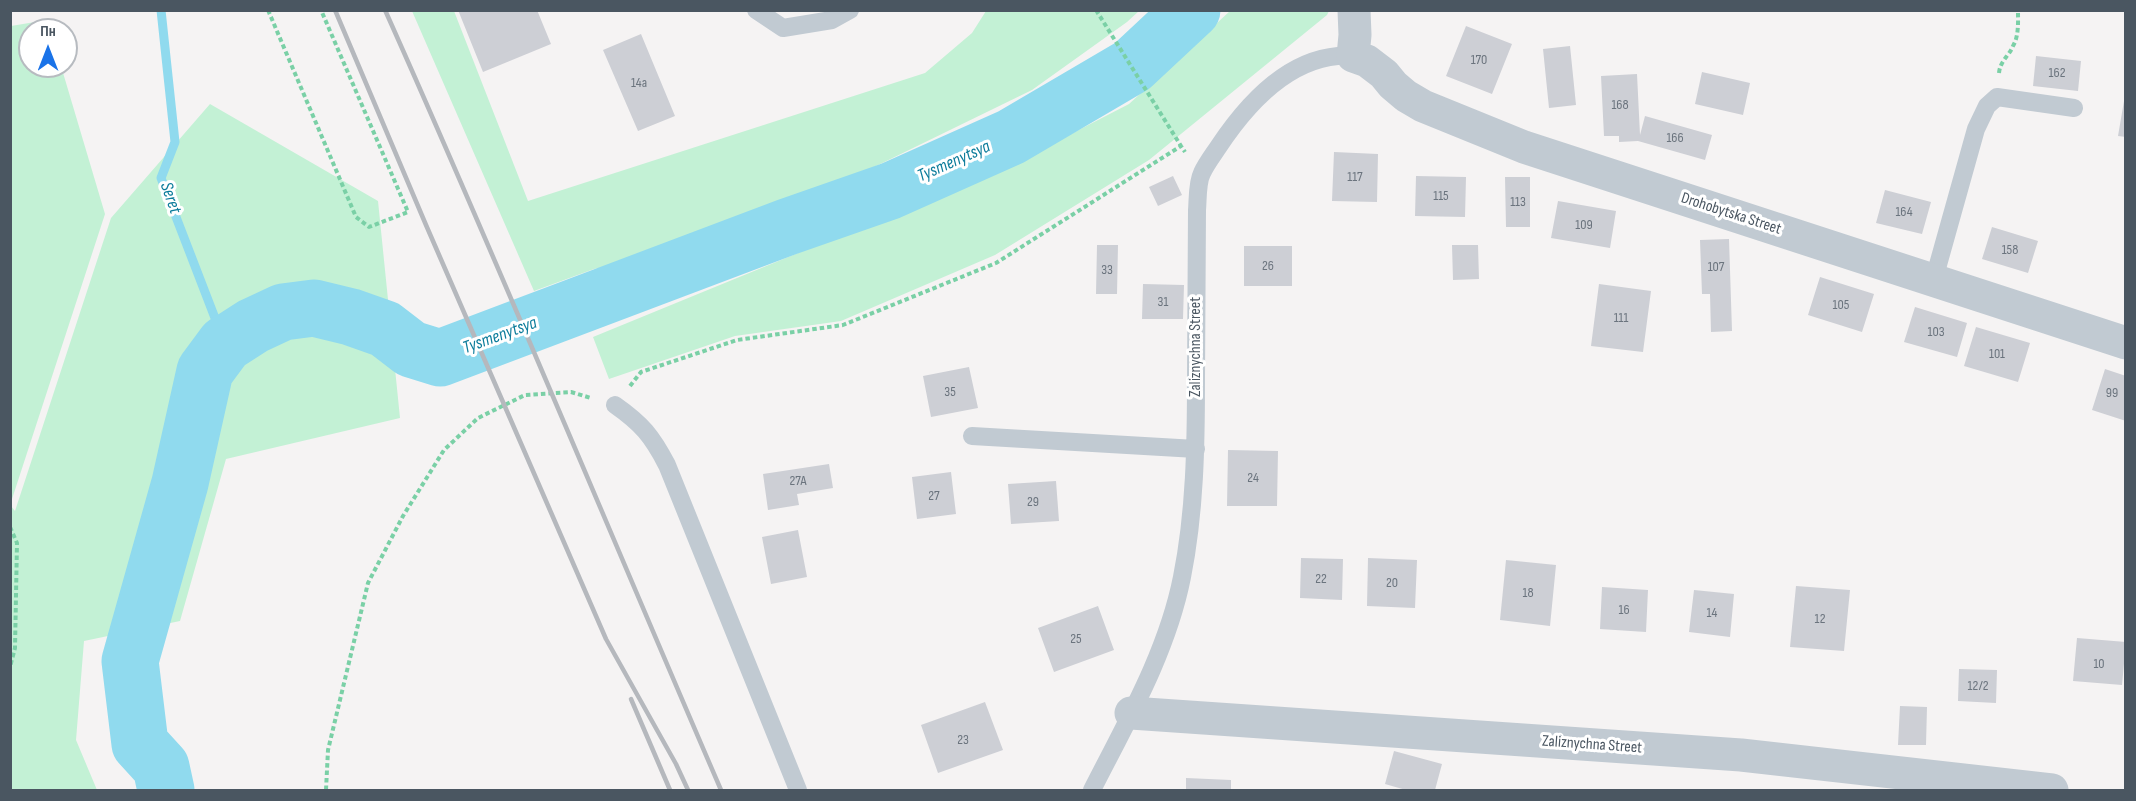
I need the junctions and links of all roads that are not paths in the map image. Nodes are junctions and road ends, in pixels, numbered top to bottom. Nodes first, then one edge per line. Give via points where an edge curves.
1 (756, 10) edge
2 (850, 10) edge
3 (1354, 12) edge
4 (1353, 56) junction
5 (2074, 108) dead end
6 (1934, 279) junction
7 (2126, 343) edge
8 (615, 405) road end
9 (972, 436) dead end
10 (1196, 449) junction
11 (1131, 713) junction
12 (798, 790) edge
13 (1092, 790) edge
14 (2052, 790) edge

1 - 2 lane via 783,27 832,20
3 - 4 street
4 - 6 street, Drohobytska Street via 1367,61 1406,96 1464,124 1524,147
4 - 10 lane, Zaliznychna Street via 1318,58 1273,84 1230,129 1201,175 1197,210
5 - 6 lane via 1996,97 1987,106 1976,129
6 - 7 street, Drohobytska Street
8 - 12 lane via 640,423 667,465
9 - 10 lane
10 - 11 lane, Zaliznychna Street via 1182,578 1162,644
11 - 13 lane, Zaliznychna Street
11 - 14 street, Zaliznychna Street via 1741,755

